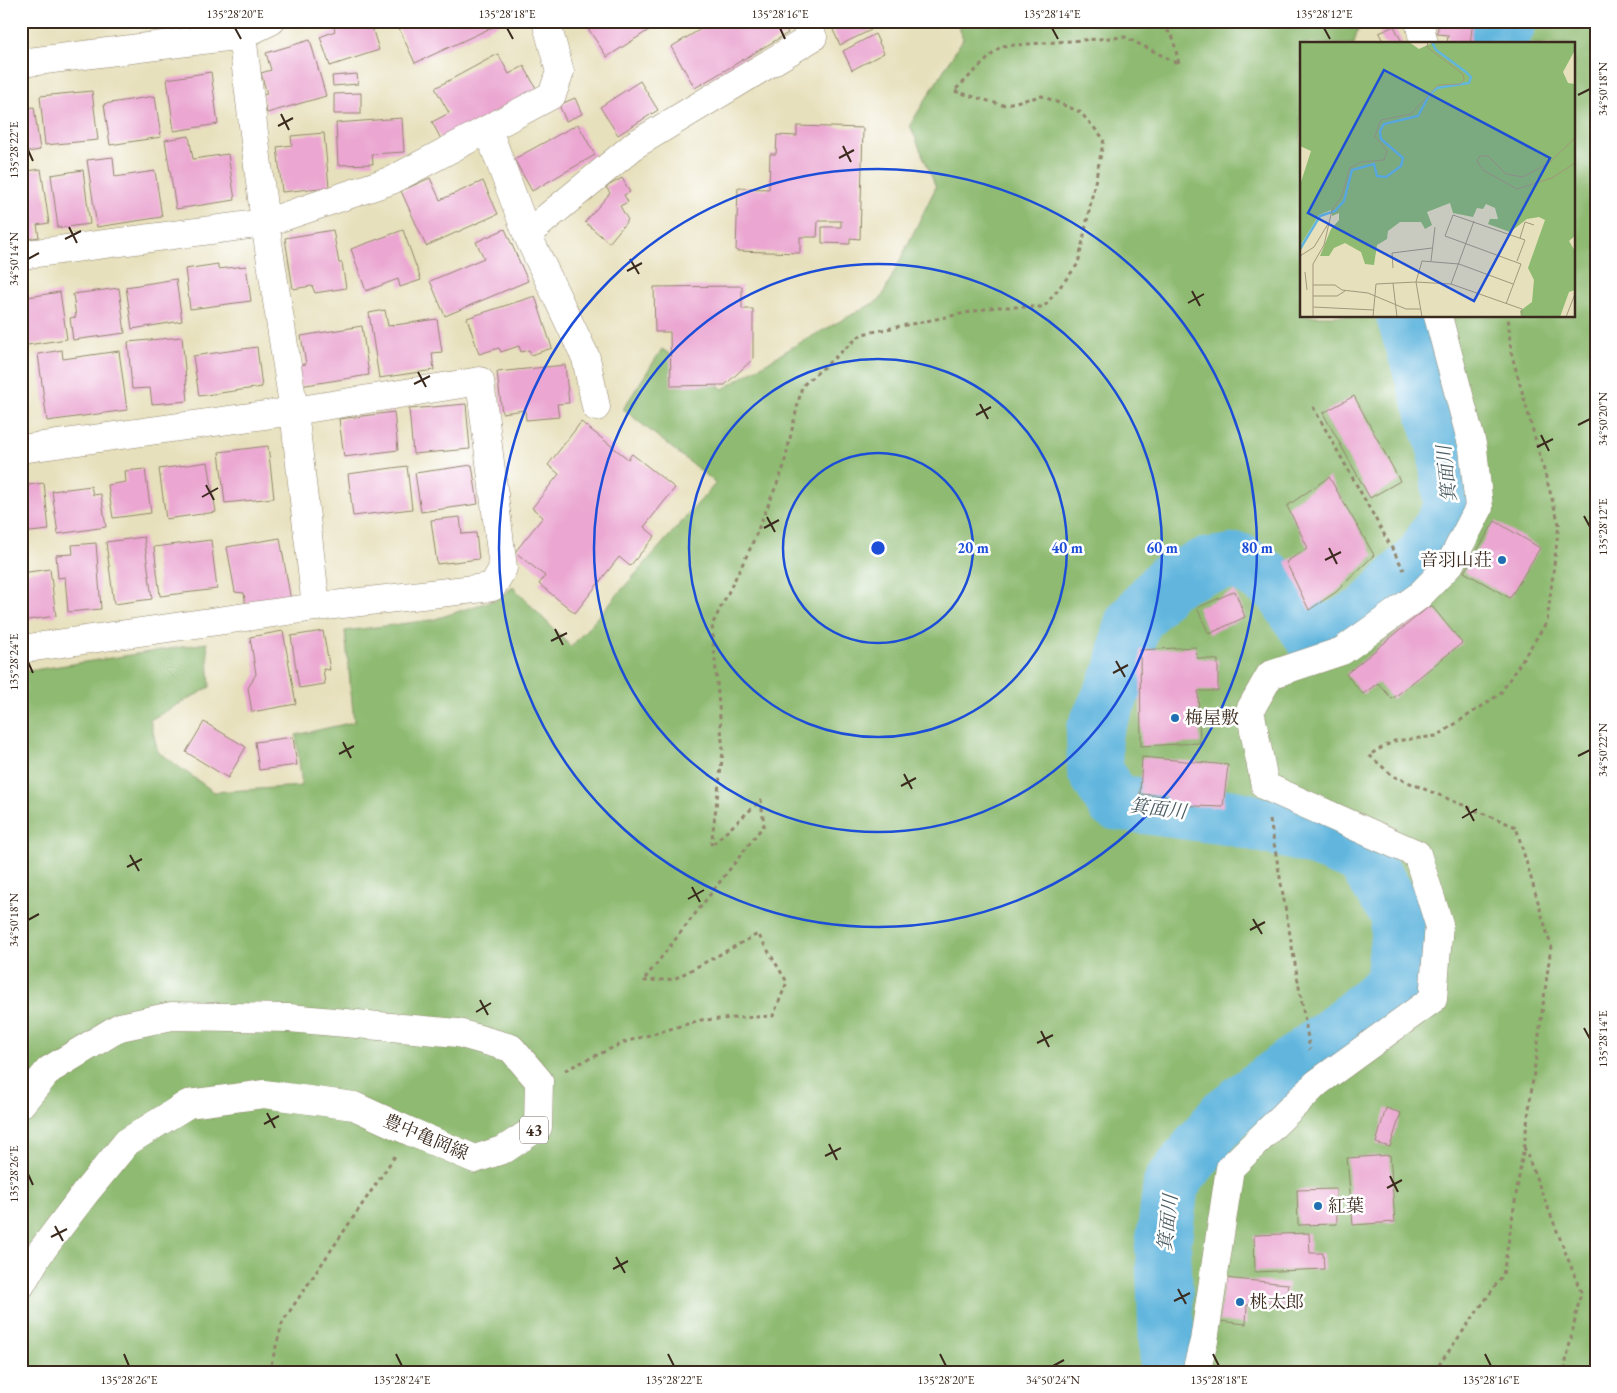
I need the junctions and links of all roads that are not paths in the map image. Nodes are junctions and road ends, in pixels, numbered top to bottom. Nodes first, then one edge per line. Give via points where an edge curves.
1 (271, 21) edge
2 (546, 21) edge
3 (1419, 21) edge
4 (808, 29) edge
5 (242, 35) junction
6 (1424, 42) edge
7 (21, 63) edge
8 (488, 130) junction
9 (265, 223) junction
10 (527, 234) junction
11 (21, 255) edge
12 (1439, 318) edge
13 (596, 407) dead end
14 (294, 411) junction
15 (21, 448) edge
16 (316, 607) junction
17 (21, 649) edge
18 (21, 1104) edge
19 (21, 1285) edge
20 (1196, 1372) edge

1 - 5 street
2 - 8 street via 560,72 552,95
3 - 6 street
4 - 10 street via 636,144
5 - 7 street
5 - 9 street
8 - 9 street via 392,180
8 - 10 street
9 - 11 street
9 - 14 street
10 - 13 street via 586,358
12 - 20 street via 1473,448 1479,508 1450,564 1419,596 1342,651 1270,675 1250,710 1264,786 1417,854 1439,924 1433,998 1317,1083 1230,1168 1204,1341
14 - 15 street
14 - 16 street
14 - 16 street via 480,381 502,558 503,568 492,587
16 - 17 street
18 - 19 street, 豊中亀岡線 / 43 via 49,1070 120,1028 172,1016 289,1018 458,1033 511,1048 540,1081 538,1127 505,1149 475,1159 354,1106 264,1094 188,1104 127,1142 39,1254

